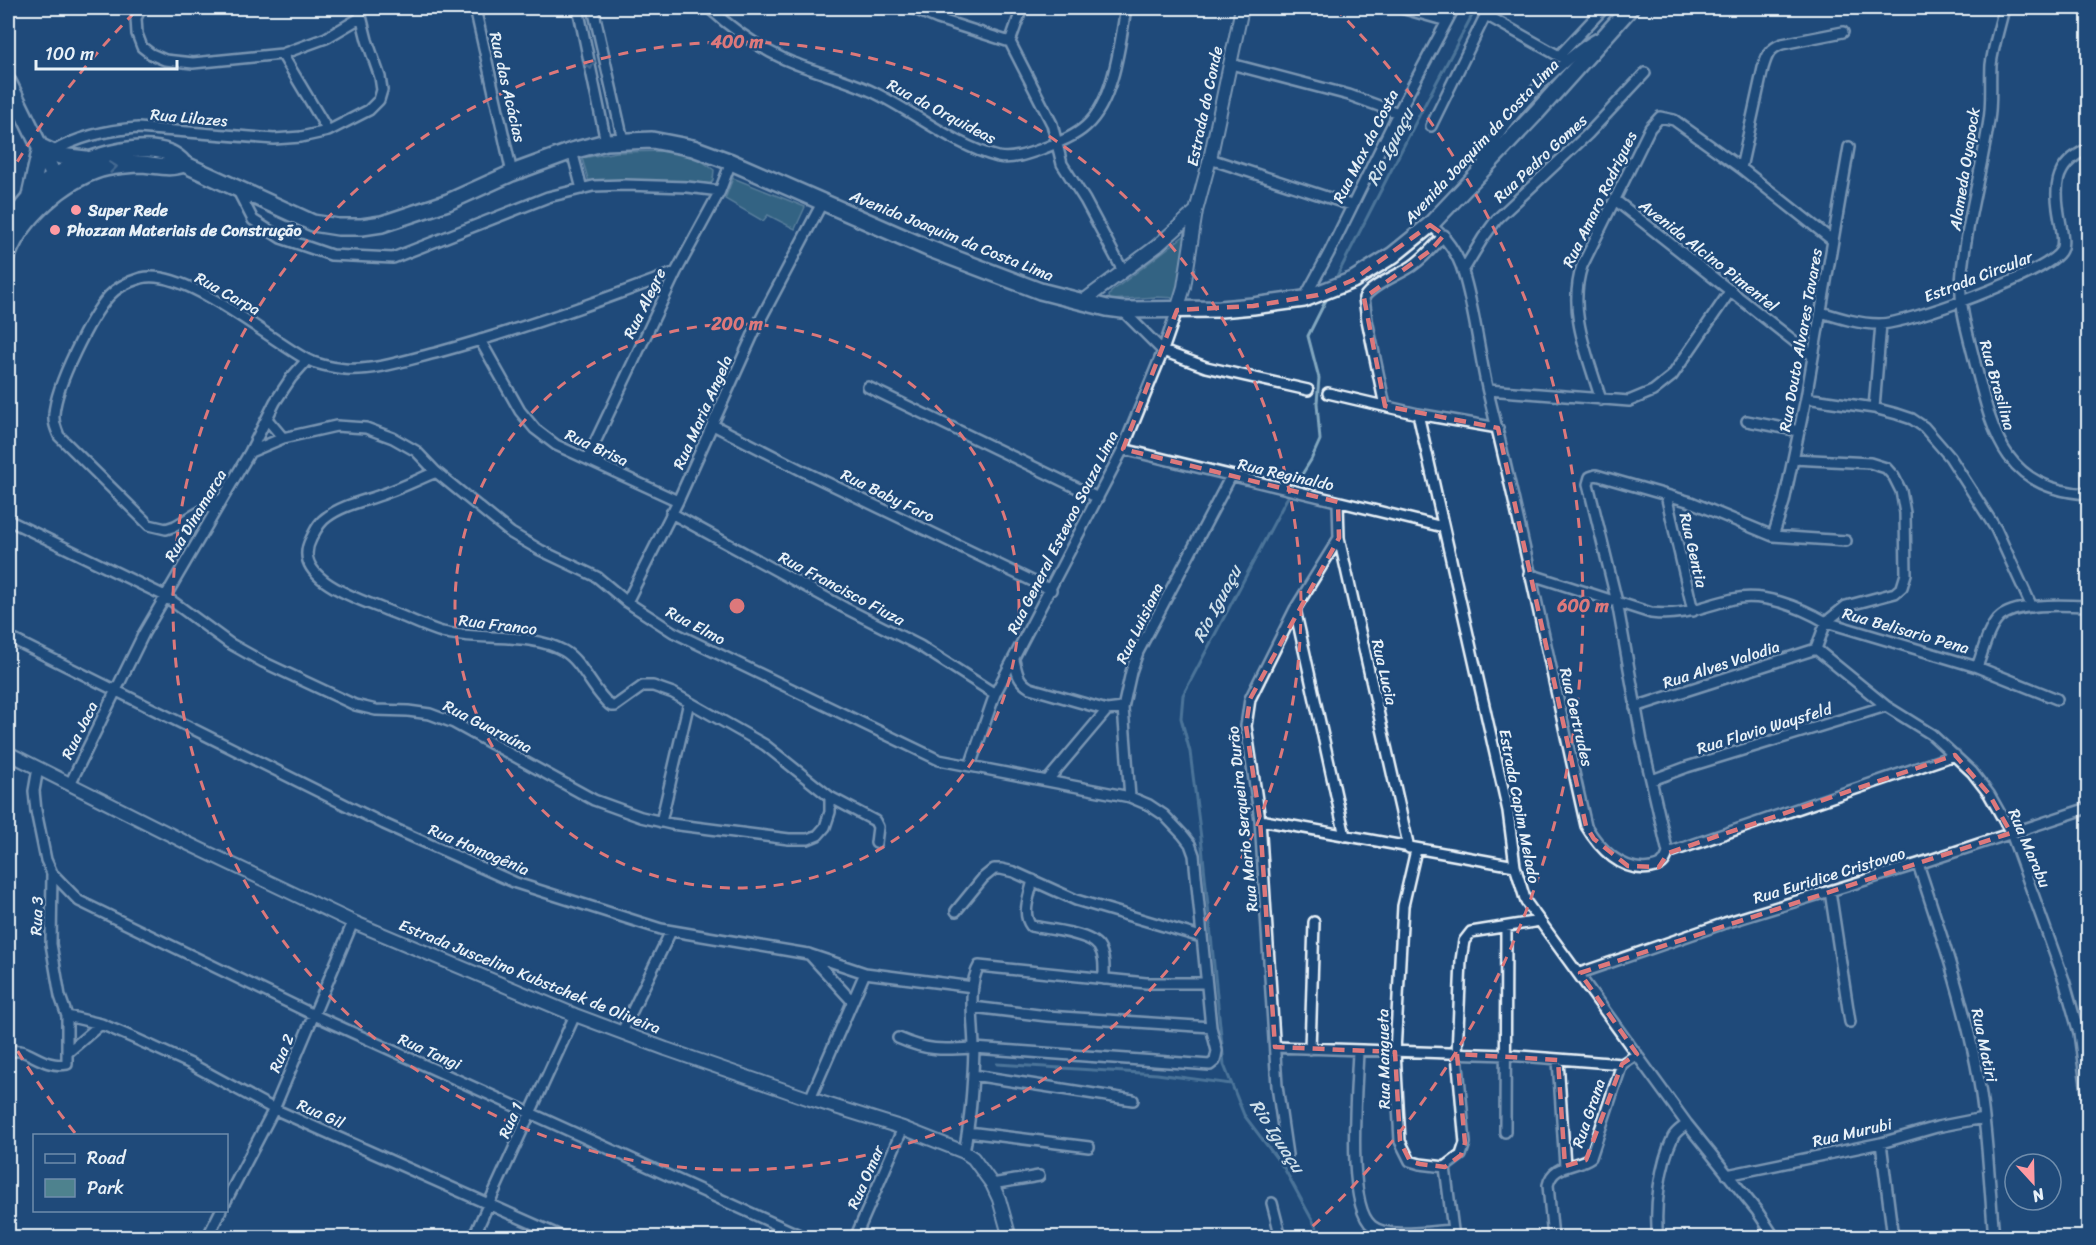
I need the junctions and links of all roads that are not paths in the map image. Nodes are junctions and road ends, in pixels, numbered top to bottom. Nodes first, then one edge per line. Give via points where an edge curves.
1 (141, 8) edge
2 (359, 8) edge
3 (475, 8) edge
4 (578, 8) edge
5 (593, 8) edge
6 (709, 8) edge
7 (912, 8) edge
8 (1022, 8) edge
9 (1126, 8) edge
10 (1242, 8) edge
11 (1401, 8) edge
12 (1454, 8) edge
13 (1604, 8) edge
14 (1630, 8) edge
15 (2004, 8) edge
16 (1488, 11) edge
17 (360, 18) junction
18 (1447, 21) junction
19 (1844, 32) dead end
20 (1602, 36) junction
21 (1010, 42) junction
22 (282, 54) junction
23 (1562, 58) junction
24 (1231, 64) junction
25 (1645, 73) dead end
26 (9, 88) edge
27 (1398, 113) junction
28 (1431, 126) dead end
29 (328, 131) junction
30 (623, 140) junction
31 (606, 142) junction
32 (1056, 143) junction
33 (1849, 147) dead end
34 (46, 149) junction
35 (2088, 149) edge
36 (572, 151) junction
37 (88, 159) junction
38 (1210, 159) junction
39 (731, 162) junction
40 (184, 164) junction
41 (1741, 168) junction
42 (1480, 171) junction
43 (512, 173) junction
44 (54, 176) junction
45 (83, 176) junction
46 (237, 189) junction
47 (582, 189) junction
48 (720, 191) junction
49 (1615, 200) junction
50 (28, 201) junction
51 (45, 203) junction
52 (822, 203) junction
53 (1351, 206) junction
54 (1196, 211) junction
55 (1430, 225) junction
56 (8, 228) edge
57 (1444, 235) junction
58 (1832, 240) junction
59 (8, 254) edge
60 (1463, 271) junction
61 (676, 272) junction
62 (1124, 272) junction
63 (1731, 290) junction
64 (1318, 294) junction
65 (1960, 300) junction
66 (1082, 302) junction
67 (1122, 310) junction
68 (1177, 310) junction
69 (1821, 312) junction
70 (1881, 324) junction
71 (480, 340) junction
72 (1163, 351) junction
73 (1813, 356) junction
74 (307, 360) junction
75 (868, 387) dead end
76 (1308, 390) dead end
77 (1488, 390) junction
78 (1328, 393) dead end
79 (1806, 398) junction
80 (1600, 400) junction
81 (1385, 406) junction
82 (1874, 408) junction
83 (1418, 414) junction
84 (267, 419) junction
85 (1747, 421) dead end
86 (713, 425) junction
87 (1498, 428) junction
88 (1799, 431) junction
89 (283, 438) junction
90 (1123, 449) junction
91 (250, 452) junction
92 (587, 459) junction
93 (1793, 459) junction
94 (436, 472) junction
95 (1231, 476) junction
96 (2088, 494) edge
97 (1666, 495) junction
98 (1098, 498) junction
99 (222, 499) junction
100 (678, 501) junction
101 (1338, 502) junction
102 (672, 513) junction
103 (8, 520) edge
104 (1443, 528) junction
105 (1773, 536) junction
106 (1339, 538) junction
107 (1846, 541) dead end
108 (1529, 574) junction
109 (1051, 590) junction
110 (165, 596) junction
111 (1617, 602) junction
112 (627, 603) junction
113 (2088, 606) edge
114 (2032, 607) junction
115 (1296, 609) junction
116 (1693, 612) junction
117 (1826, 622) junction
118 (8, 637) edge
119 (1816, 649) junction
120 (1014, 660) junction
121 (1977, 666) junction
122 (115, 690) junction
123 (995, 694) junction
124 (2057, 699) dead end
125 (689, 702) junction
126 (1886, 706) junction
127 (1635, 707) junction
128 (1123, 708) junction
129 (1107, 710) junction
130 (8, 753) edge
131 (1955, 755) junction
132 (970, 766) junction
133 (38, 768) junction
134 (1652, 780) junction
135 (1047, 781) junction
136 (70, 784) junction
137 (830, 797) junction
138 (1130, 797) junction
139 (2088, 808) edge
140 (1260, 820) junction
141 (661, 822) junction
142 (2012, 833) junction
143 (1345, 836) junction
144 (876, 843) dead end
145 (1413, 849) junction
146 (1668, 853) junction
147 (1918, 864) junction
148 (1515, 866) junction
149 (52, 873) junction
150 (1033, 880) junction
151 (1830, 891) junction
152 (956, 911) dead end
153 (1540, 921) junction
154 (353, 922) junction
155 (1314, 922) dead end
156 (1506, 927) junction
157 (670, 931) junction
158 (1201, 937) junction
159 (808, 954) junction
160 (865, 973) junction
161 (1580, 973) junction
162 (1104, 979) junction
163 (1206, 983) junction
164 (974, 987) junction
165 (852, 1001) junction
166 (973, 1008) junction
167 (314, 1015) junction
168 (575, 1015) junction
169 (67, 1016) junction
170 (1850, 1022) dead end
171 (101, 1024) junction
172 (1211, 1027) junction
173 (622, 1032) junction
174 (898, 1038) dead end
175 (1275, 1047) junction
176 (974, 1048) junction
177 (1310, 1049) junction
178 (1358, 1051) junction
179 (1395, 1052) junction
180 (8, 1053) edge
181 (68, 1053) junction
182 (1457, 1054) junction
183 (1637, 1054) junction
184 (1506, 1055) junction
185 (1558, 1060) junction
186 (1622, 1064) junction
187 (973, 1075) junction
188 (810, 1099) junction
189 (2088, 1099) edge
190 (1133, 1100) dead end
191 (274, 1109) junction
192 (530, 1112) junction
193 (1983, 1118) junction
194 (1687, 1124) junction
195 (903, 1128) junction
196 (968, 1132) junction
197 (1505, 1132) dead end
198 (1881, 1143) junction
199 (1089, 1147) dead end
200 (964, 1152) junction
201 (1287, 1155) dead end
202 (1565, 1166) junction
203 (1445, 1167) junction
204 (1727, 1174) junction
205 (1039, 1176) dead end
206 (992, 1184) junction
207 (229, 1196) edge
208 (490, 1203) junction
209 (1272, 1203) dead end
210 (220, 1212) edge
211 (1453, 1234) edge
212 (207, 1238) edge
213 (473, 1238) edge
214 (565, 1238) edge
215 (806, 1238) edge
216 (855, 1238) edge
217 (1010, 1238) edge
218 (1281, 1238) edge
219 (1553, 1238) edge
220 (1658, 1238) edge
221 (1775, 1238) edge
222 (1893, 1238) edge
223 (1994, 1238) edge

1 - 22 street via 136,18 142,47 165,60 193,63
2 - 17 street
3 - 43 street, Rua das Acácias
4 -> 31 street
5 - 30 street
6 - 32 street, Rua da Orquideas via 750,40 783,58 848,80 979,150 1000,157 1017,157
7 - 21 street
8 - 21 street
9 - 32 street, Rua da Orquideas via 1113,74 1099,111 1086,126
10 - 24 street, Estrada do Conde
11 - 18 street
12 - 18 street, Rua Max da Costa
13 - 23 street
14 - 20 main road, Avenida Joaquim da Costa Lima
15 - 65 street, Alameda Oyapock via 1991,64 1989,117
16 - 23 street
16 - 28 street
17 - 22 street via 326,38
17 - 29 street, Rua Lilazes via 382,90 369,110
18 - 27 street, Rua Max da Costa
19 - 41 street via 1782,44 1768,52
20 - 23 street
20 - 42 main road, Avenida Joaquim da Costa Lima
21 - 32 street via 1052,124
22 - 29 street
23 - 42 street via 1496,138
24 - 27 street via 1348,95
24 - 38 street, Estrada do Conde
25 - 60 street, Rua Pedro Gomes via 1588,134 1497,219
26 - 34 main road
27 - 53 street, Rua Max da Costa
29 - 34 street, Rua Lilazes via 274,139 116,129
30 - 31 main road, Avenida Joaquim da Costa Lima
30 - 39 main road, Avenida Joaquim da Costa Lima via 652,140 693,148
31 - 36 main road, Avenida Joaquim da Costa Lima
32 - 62 street via 1062,164
33 - 58 street, Rua Douto Alvares Tavares
34 - 37 main road via 74,159
34 - 44 main road
34 - 50 main road
35 - 65 street, Estrada Circular via 2074,155 2064,166 2057,184 2063,238 2060,252 2044,266
36 - 43 main road, Avenida Joaquim da Costa Lima
36 - 47 street
37 - 40 main road, Avenida Joaquim da Costa Lima via 147,149 167,153
37 - 44 main road, Avenida Joaquim da Costa Lima
38 - 53 street
38 - 54 street, Estrada do Conde
39 - 48 street, Rua Alegre
39 - 52 main road, Avenida Joaquim da Costa Lima
45 -> 40 main road, Avenida Joaquim da Costa Lima via 103,168 139,164 174,168
40 - 46 main road, Avenida Joaquim da Costa Lima
41 - 49 street, Rua Amaro Rodrigues via 1674,120 1660,117 1650,128
41 - 58 street, Rua Amaro Rodrigues
42 - 55 main road, Avenida Joaquim da Costa Lima
43 - 46 main road, Avenida Joaquim da Costa Lima via 448,202 362,227 313,223
44 - 45 main road
44 - 50 main road, Avenida Joaquim da Costa Lima
44 - 51 main road
45 - 51 main road, Avenida Joaquim da Costa Lima
46 - 47 street via 253,220 281,238 332,255 393,258 548,197
47 - 48 street via 625,185
48 - 61 street, Rua Alegre
49 - 63 street, Avenida Alcino Pimentel
49 - 80 street, Rua Amaro Rodrigues via 1582,266 1575,296 1579,326
50 - 56 main road, Avenida Joaquim da Costa Lima
51 - 59 main road, Avenida Joaquim da Costa Lima via 27,221
52 - 66 main road, Avenida Joaquim da Costa Lima via 1040,291
52 - 86 street, Rua Maria Angela via 756,328
53 - 64 street, Rua Max da Costa via 1329,253
54 - 62 street
54 - 68 street, Estrada do Conde
55 - 57 street, Rua Gertrudes
55 - 64 main road, Avenida Joaquim da Costa Lima via 1394,255 1353,280
57 - 60 street, Rua Gertrudes
57 - 81 street via 1413,265 1370,290 1364,298
58 - 69 street, Rua Douto Alvares Tavares
60 - 77 street, Rua Gertrudes
61 - 71 street, Rua Carpa
61 - 92 street, Rua Alegre
62 - 66 street
63 - 73 street, Avenida Alcino Pimentel
63 - 80 street via 1671,376 1653,392 1629,401
64 - 68 main road, Avenida Joaquim da Costa Lima via 1220,309
65 - 70 street, Estrada Circular
65 - 96 street, Rua Brasilina via 1987,412 2003,449 2013,462 2039,481 2055,489
66 - 67 main road, Avenida Joaquim da Costa Lima
67 - 68 main road, Avenida Joaquim da Costa Lima
67 - 72 street
68 - 72 street, Rua General Estevao Souza Lima
69 - 70 street, Estrada Circular
69 - 73 street, Rua Douto Alvares Tavares
70 - 82 street
71 - 74 street, Rua Carpa via 363,368 345,369
71 - 92 street, Rua Brisa via 520,411 536,429 556,445
72 - 76 street via 1206,367
72 - 90 street, Rua General Estevao Souza Lima
73 - 79 street, Rua Douto Alvares Tavares
74 - 84 street, Rua Dinamarca via 274,402
74 - 99 street, Rua Carpa via 216,301 157,277 141,278 121,287 110,295 90,324 57,399 54,426 59,436 149,525 166,529 175,526
75 - 98 street
77 - 80 street
77 - 87 street, Rua Gertrudes
78 - 81 street
79 - 82 street
79 - 88 street, Rua Douto Alvares Tavares
81 - 83 street
82 - 114 street via 1912,419 1950,457 1996,529
83 - 87 street
83 - 104 street, Estrada Capim Melado
84 - 89 street
84 - 91 street, Rua Dinamarca
85 - 88 street
86 - 100 street, Rua Maria Angela
86 - 109 street, Rua Baby Faro
87 - 108 street, Rua Gertrudes
88 - 93 street, Rua Douto Alvares Tavares
89 - 91 street, Rua Elmo
89 - 94 street, Rua Elmo via 336,426 366,428 416,451
90 - 95 street, Rua Reginaldo
90 - 98 street, Rua General Estevao Souza Lima
91 - 99 street, Rua Dinamarca
92 - 100 street, Rua Brisa
93 - 105 street, Rua Douto Alvares Tavares
93 - 117 street via 1870,463 1886,468 1901,491 1906,574 1902,587 1846,606
94 - 112 street, Rua Elmo via 511,533 597,577
94 - 125 street, Rua Franco via 343,507 324,519 308,544 309,566 327,584 350,596 442,632 523,640 564,651 611,706 643,686 673,693
95 - 101 street, Rua Reginaldo
95 - 128 street, Rua Luisiana via 1138,652
97 - 105 street
97 - 111 street via 1596,475 1590,477 1588,484
97 - 116 street, Rua Gentia
98 - 109 street, Rua General Estevao Souza Lima
99 - 110 street, Rua Dinamarca
100 - 102 street, Rua Maria Angela
101 - 104 street, Rua Reginaldo
101 - 106 street, Rua Lucia
102 - 112 street, Rua Maria Angela
102 - 123 street, Rua Francisco Fiuza via 920,646
103 - 110 street, Rua Guaraúna
104 - 148 street, Estrada Capim Melado via 1508,811
105 - 107 street
106 - 115 street, Rua Mario Serqueira Durão
106 - 145 street, Rua Lucia
108 - 111 street, Rua Belisario Pena
108 - 146 street, Rua Gertrudes via 1586,825 1610,855 1628,866 1659,867
109 - 120 street, Rua General Estevao Souza Lima
110 - 122 street, Rua Dinamarca
110 - 141 street, Rua Guaraúna via 229,643 355,705 430,714 454,723 594,800
111 - 116 street, Rua Belisario Pena via 1651,614
111 - 127 street
112 - 132 street, Rua Elmo via 673,632 925,755
113 - 114 street, Rua Belisario Pena
114 - 121 street, Rua Belisario Pena via 2006,612 1998,618
115 - 140 street, Rua Mario Serqueira Durão via 1250,699 1247,714 1245,726
115 - 143 street
116 - 117 street, Rua Belisario Pena via 1744,597 1807,611
117 - 119 street
117 - 121 street, Rua Belisario Pena
118 - 122 street, Rua Homogênia
119 - 126 street, Rua Marabu
119 - 127 street, Rua Alves Valodia
120 - 123 street, Rua General Estevao Souza Lima
120 - 129 street via 1022,683 1030,688
121 - 124 street, Rua Belisario Pena
122 - 136 street, Rua Jaca
122 - 157 street, Rua Homogênia via 384,824 506,878
123 - 132 street, Rua General Estevao Souza Lima
125 - 137 street, Rua Franco via 765,745
125 - 141 street
126 - 131 street, Rua Marabu via 1931,734
126 - 134 street, Rua Flavio Waysfeld
127 - 134 street
128 - 129 street
128 - 138 street, Rua Luisiana
129 - 135 street
130 - 133 street, Estrada Juscelino Kubstchek de Oliveira
131 - 142 street, Rua Marabu via 1989,794
131 - 146 street, Rua Gertrudes
132 - 135 street, Rua Elmo
133 - 136 street, Estrada Juscelino Kubstchek de Oliveira
133 - 149 street, Rua 3 via 36,811
134 - 146 street
135 - 138 street, Rua Elmo
136 - 154 street, Estrada Juscelino Kubstchek de Oliveira
137 - 141 street, Rua Guaraúna via 825,827 808,839
137 - 144 street, Rua Franco via 875,821
138 - 158 street, Rua Elmo via 1164,815 1190,844
139 - 142 street, Rua Euridice Cristovao
140 - 143 street
140 - 175 street, Rua Mario Serqueira Durão
142 - 147 street, Rua Euridice Cristovao
142 - 189 street, Rua Marabu via 2079,1033
143 - 145 street
145 - 148 street
145 - 179 street, Rua Mangueta via 1400,936
147 - 151 street, Rua Euridice Cristovao
147 - 193 street, Rua Matiri via 1959,991
148 - 153 street, Estrada Capim Melado via 1526,902
149 - 167 street, Rua Tangi via 79,901
149 - 169 street, Rua 3 via 51,944
150 - 152 street via 994,869
150 - 158 street via 1076,900
150 - 162 street via 1026,909 1031,926 1094,942 1103,957
151 - 161 street, Rua Euridice Cristovao
151 - 170 street
153 - 156 street
153 - 161 street, Estrada Capim Melado
154 - 167 street, Rua 2
154 - 168 street, Estrada Juscelino Kubstchek de Oliveira
155 - 177 street
156 - 182 street via 1472,932 1464,941
156 - 184 street
157 - 159 street, Rua Homogênia
157 - 173 street
158 - 163 street, Rua Elmo
159 - 160 street, Rua Homogênia
159 - 165 street
160 - 164 street, Rua Homogênia
160 - 165 street
161 - 183 street, Estrada Capim Melado
162 - 163 street
162 - 164 street via 982,965 977,968
163 - 172 street, Rua Elmo
164 - 166 street
165 - 188 street
166 - 172 street
166 - 176 street
167 - 191 street, Rua 2
167 - 192 street, Rua Tangi
168 - 173 street, Estrada Juscelino Kubstchek de Oliveira
168 - 192 street, Rua 1
169 - 171 street, Rua Gil
169 - 181 street, Rua 3
171 - 181 street
171 - 191 street, Rua Gil via 191,1064
172 - 176 street, Rua Elmo via 1216,1051 1210,1065
173 - 188 street, Estrada Juscelino Kubstchek de Oliveira
174 - 176 street via 929,1049
175 - 177 street
175 - 201 street, Rua Mario Serqueira Durão
176 - 187 street
177 - 178 street
178 - 179 street
178 - 211 street via 1355,1167 1365,1219 1383,1232
179 - 182 street
179 - 203 street, Rua Mangueta via 1403,1149 1410,1161
180 - 181 street, Rua 3 via 20,1049 51,1065 67,1064
182 - 184 street
182 - 203 street via 1465,1143 1461,1155
183 - 186 street, Rua Grana
183 - 194 street, Estrada Capim Melado
184 - 185 street
184 - 197 street
185 - 186 street
185 - 202 street
186 - 202 street, Rua Grana via 1591,1157
187 - 190 street
187 - 196 street
188 - 195 street, Estrada Juscelino Kubstchek de Oliveira
191 - 207 street, Rua 2
191 - 208 street, Rua Gil
192 - 208 street, Rua 1
192 - 215 street, Rua Tangi
193 - 198 street, Rua Murubi
193 - 223 street, Rua Matiri
194 - 204 street, Estrada Capim Melado
194 - 220 street via 1674,1134 1666,1159 1657,1201
195 - 200 street, Estrada Juscelino Kubstchek de Oliveira
195 - 216 street, Rua Omar
196 - 199 street
196 - 200 street
198 - 204 street, Rua Murubi
198 - 222 street
200 - 206 street, Estrada Juscelino Kubstchek de Oliveira via 982,1168
202 - 219 street, Rua Grana via 1554,1173 1548,1185
203 - 211 street
204 - 221 street, Estrada Capim Melado
205 - 206 street
206 - 217 street, Estrada Juscelino Kubstchek de Oliveira
208 - 213 street, Rua 1
208 - 214 street, Rua Gil
209 - 218 street
210 - 212 street

